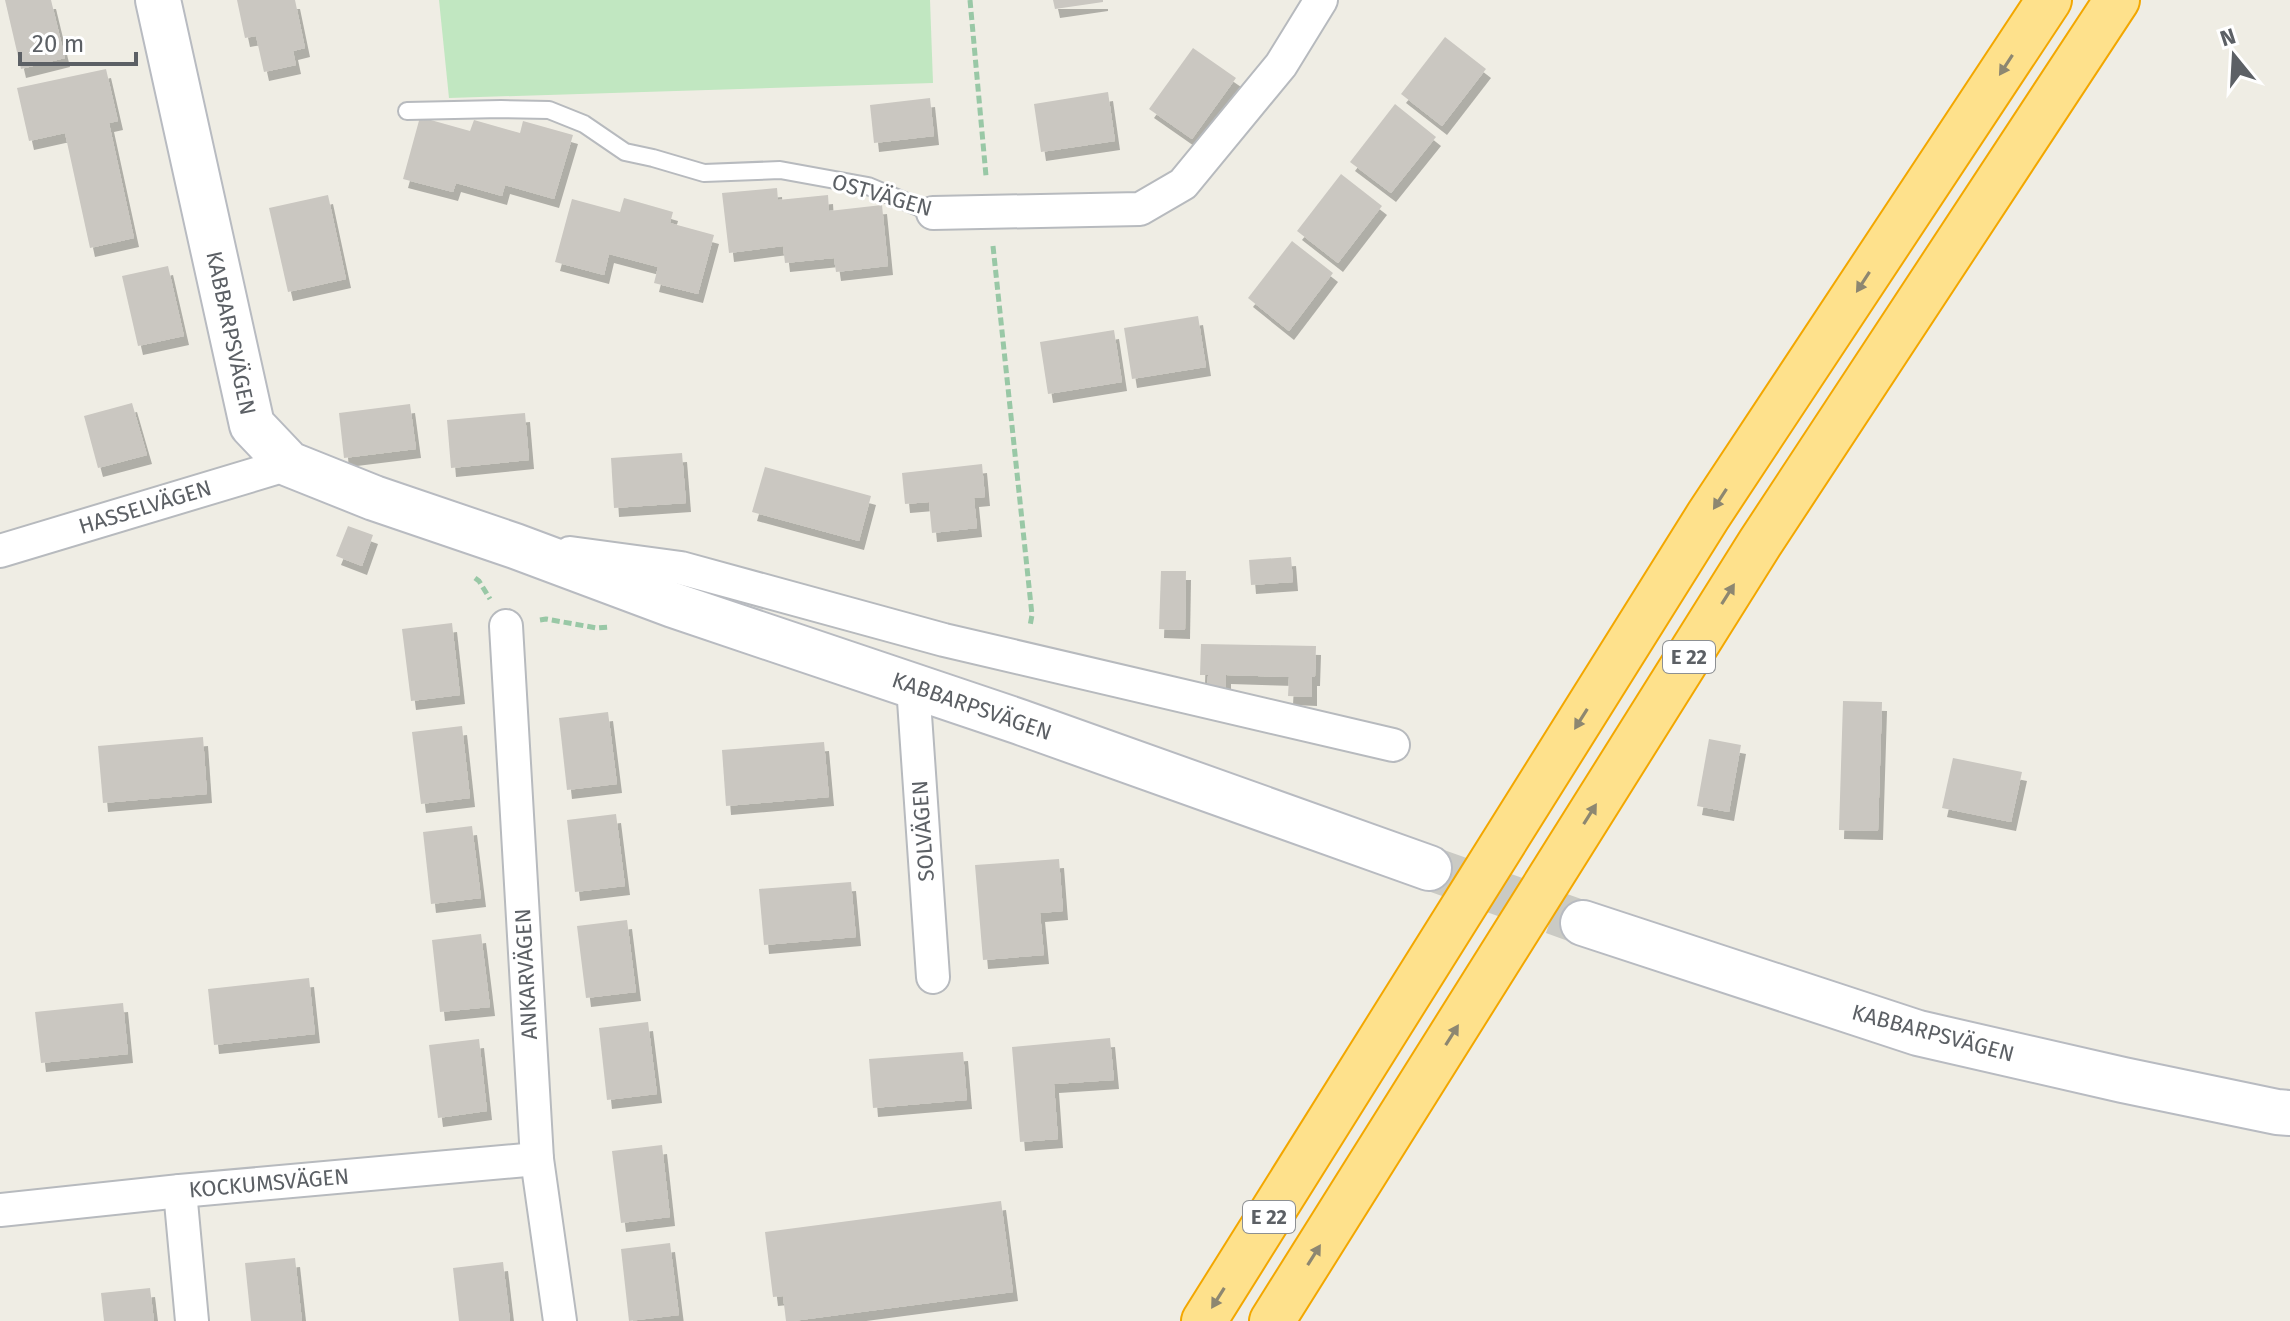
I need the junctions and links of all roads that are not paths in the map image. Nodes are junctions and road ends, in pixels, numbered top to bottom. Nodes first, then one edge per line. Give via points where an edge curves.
1 (158, 0) edge
2 (1321, 0) edge
3 (2049, 0) edge
4 (2117, 0) edge
5 (407, 111) dead end
6 (933, 213) joint
7 (289, 464) junction
8 (515, 546) junction
9 (0, 551) edge
10 (506, 626) dead end
11 (913, 686) junction
12 (1393, 745) dead end
13 (1429, 868) tunnel mouth
14 (1583, 923) tunnel mouth
15 (933, 977) dead end
16 (2290, 1113) edge
17 (537, 1159) junction
18 (180, 1191) junction
19 (0, 1210) edge
20 (192, 1321) edge
21 (560, 1321) edge
22 (1204, 1321) edge
23 (1272, 1321) edge

1 - 7 street, KABBARPSVÄGEN via 252,425
2 - 6 street, OSTVÄGEN via 1281,65 1183,184 1140,209
3 -> 22 highway, E 22 via 1708,516
23 -> 4 highway, E 22 via 1760,543
5 - 6 lane, OSTVÄGEN via 549,110 584,124 625,152 704,173 780,170 868,186
7 - 8 street, KABBARPSVÄGEN
7 - 9 street, HASSELVÄGEN
8 - 11 street, KABBARPSVÄGEN
8 - 12 street, KABBARPSVÄGEN via 681,568 944,640
10 - 17 street, ANKARVÄGEN
11 - 13 street, KABBARPSVÄGEN
11 - 15 street, SOLVÄGEN
14 - 16 street, KABBARPSVÄGEN via 1918,1033
17 - 18 street, KOCKUMSVÄGEN
17 - 21 street, ANKARVÄGEN
18 - 19 street, KOCKUMSVÄGEN
18 - 20 street

